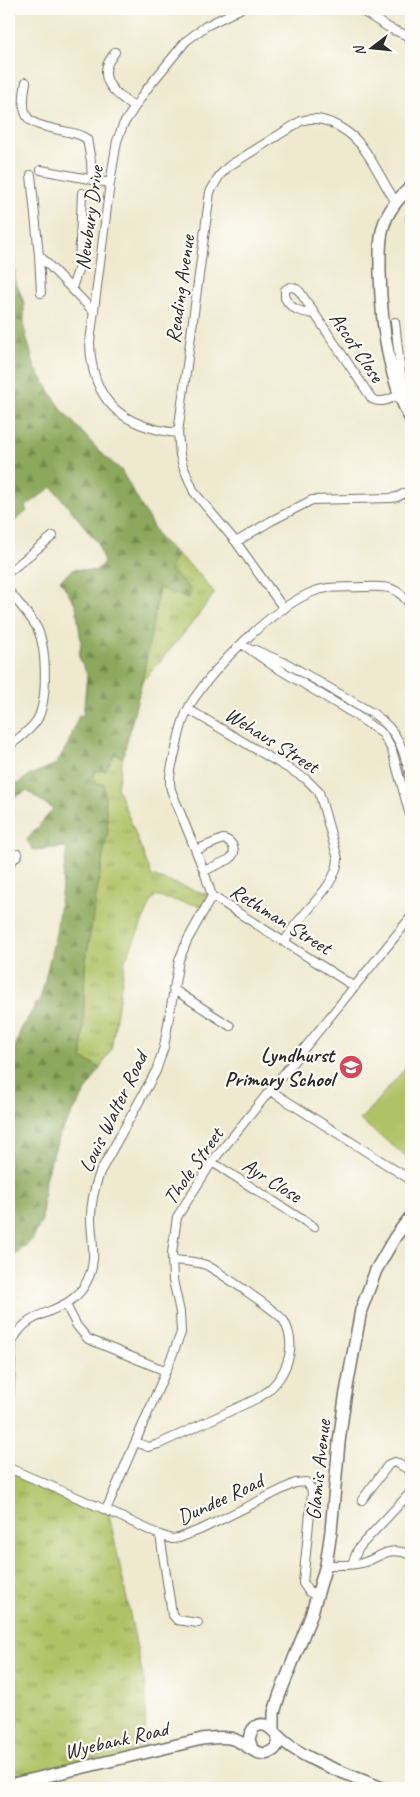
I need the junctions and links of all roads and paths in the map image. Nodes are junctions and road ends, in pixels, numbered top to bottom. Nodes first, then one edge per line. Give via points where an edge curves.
1 (240, 9) edge
2 (359, 9) edge
3 (411, 37) edge
4 (115, 52) dead end
5 (26, 82) dead end
6 (134, 107) junction
7 (41, 170) dead end
8 (31, 174) dead end
9 (92, 180) junction
10 (110, 183) junction
11 (411, 187) edge
12 (82, 193) dead end
13 (396, 202) junction
14 (40, 255) junction
15 (72, 288) junction
16 (41, 293) dead end
17 (94, 312) junction
18 (314, 314) dead end
19 (395, 322) dead end
20 (399, 394) junction
21 (409, 415) edge
22 (178, 433) junction
23 (411, 490) edge
24 (54, 536) dead end
25 (236, 542) junction
26 (9, 572) edge
27 (9, 591) edge
28 (411, 607) edge
29 (284, 609) junction
30 (242, 644) junction
31 (251, 649) junction
32 (188, 709) junction
33 (9, 746) edge
34 (411, 779) edge
35 (411, 819) edge
36 (196, 850) junction
37 (18, 854) dead end
38 (9, 865) edge
39 (204, 871) junction
40 (212, 896) junction
41 (411, 917) edge
42 (285, 942) junction
43 (356, 987) junction
44 (173, 989) junction
45 (230, 1026) dead end
46 (271, 1090) junction
47 (212, 1162) junction
48 (411, 1180) edge
49 (411, 1216) edge
50 (411, 1224) edge
51 (314, 1227) dead end
52 (390, 1248) junction
53 (172, 1260) junction
54 (66, 1305) junction
55 (166, 1371) junction
56 (9, 1401) edge
57 (136, 1442) junction
58 (9, 1468) edge
59 (411, 1471) edge
60 (411, 1492) edge
61 (362, 1500) dead end
62 (106, 1510) junction
63 (160, 1536) junction
64 (411, 1555) edge
65 (352, 1564) junction
66 (326, 1565) junction
67 (318, 1596) junction
68 (198, 1623) dead end
69 (279, 1696) junction
70 (257, 1727) junction
71 (275, 1732) junction
72 (232, 1739) junction
73 (252, 1748) junction
74 (271, 1751) junction
75 (304, 1756) junction
76 (43, 1782) edge
77 (9, 1785) edge
78 (382, 1788) edge

1 - 6 street, Newbury Drive via 206,26 186,41
2 - 3 street
4 - 6 street via 107,66 108,82
5 - 9 street via 23,110 27,117 38,125 87,139
6 - 10 street, Newbury Drive via 117,140
7 - 9 street
8 - 14 street
9 - 10 street
10 - 17 street, Newbury Drive
11 - 13 main road
12 - 15 street via 79,267
13 - 20 main road via 382,228 380,266 381,301
13 - 22 street, Reading Avenue via 362,146 320,118 301,121 220,175 210,192
14 - 15 street
14 - 16 street
15 - 17 street
17 - 22 street, Newbury Drive via 91,365 107,399 118,412 137,424
18 - 20 street, Ascot Close via 372,399 379,402
19 - 21 street via 402,374 410,402
20 - 21 main road
22 - 25 street, Reading Avenue via 180,455 194,492
23 - 25 street via 391,498 312,500
24 - 26 street
25 - 29 street, Reading Avenue
27 - 33 street via 40,636 44,691 34,724
28 - 29 street, Rethman Street via 402,594 391,588 375,586 324,589
29 - 30 street, Rethman Street
30 - 31 street
30 - 32 street, Rethman Street
31 - 34 street via 288,664 385,722 396,734
31 - 35 street via 383,734 392,750
32 - 36 street, Rethman Street via 169,780
32 - 42 street, Wehaus Street via 306,779 319,792 338,859 337,867
36 - 39 street, Rethman Street
36 - 39 street via 223,839 233,846 234,853 230,859
37 - 38 street
39 - 40 street, Rethman Street
40 - 42 street, Rethman Street
40 - 44 street, Louis Walter Road via 188,939
41 - 43 street, Thole Street
42 - 43 street, Rethman Street
43 - 46 street, Thole Street
44 - 45 street
44 - 54 street, Louis Walter Road via 164,1047 156,1071 96,1183 91,1218 92,1269 85,1285
46 - 47 street, Thole Street
46 - 48 street
47 - 51 street, Ayr Close
47 - 53 street, Thole Street via 177,1217
49 - 52 main road, Glamis Avenue
50 - 52 main road, Glamis Avenue
52 - 66 main road, Glamis Avenue via 367,1292 351,1358
53 - 55 street, Thole Street via 181,1329
53 - 57 street via 207,1266 279,1314 290,1343 286,1368 270,1390 256,1399 159,1444 148,1446
54 - 55 street via 88,1339
54 - 56 street, Louis Walter Road via 26,1322 15,1334
55 - 57 street, Thole Street
57 - 62 street, Thole Street
58 - 62 street, Dundee Road
59 - 61 street via 396,1462 389,1464
60 - 65 street via 364,1542
62 - 63 street, Dundee Road
63 - 67 street, Dundee Road via 175,1539 186,1536 295,1483 306,1482 312,1493 303,1583 308,1592
63 - 68 street via 172,1614 177,1620
64 - 65 street via 390,1551
65 - 66 street
66 - 67 main road, Glamis Avenue
67 - 69 main road, Glamis Avenue
69 - 70 main road, Glamis Avenue
69 - 71 main road, Glamis Avenue via 274,1713
70 - 71 main road via 268,1726
70 - 72 main road, Wyebank Road
70 - 73 main road via 249,1739
71 - 74 main road via 277,1744
71 - 75 main road via 285,1744
72 - 73 main road, Wyebank Road
72 - 76 main road, Wyebank Road via 192,1741
73 - 74 main road via 261,1754
74 - 75 main road
75 - 78 main road
76 - 77 main road, Wyebank Road

